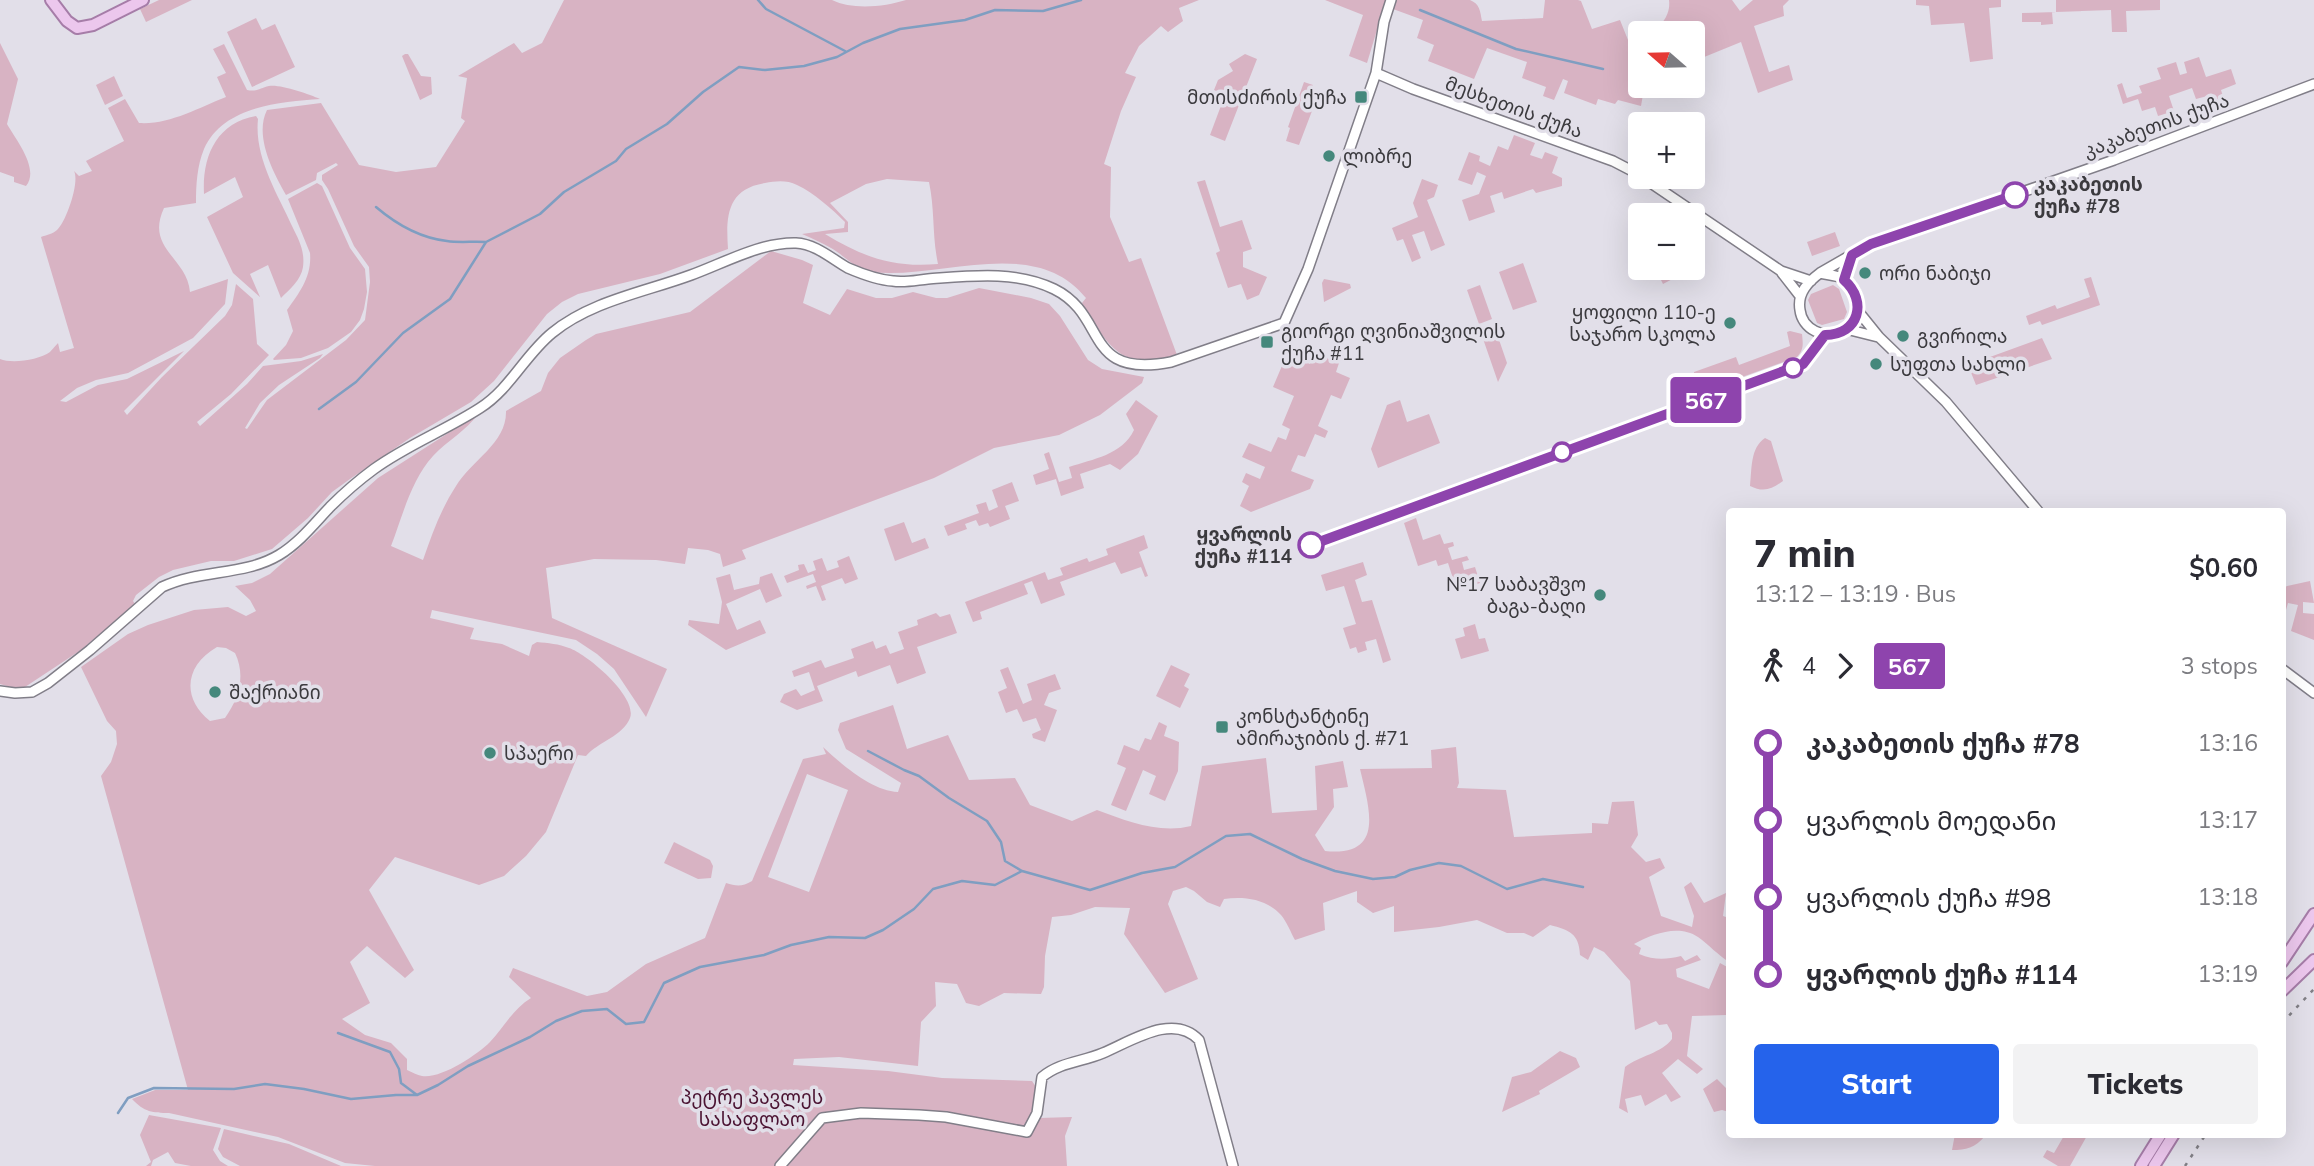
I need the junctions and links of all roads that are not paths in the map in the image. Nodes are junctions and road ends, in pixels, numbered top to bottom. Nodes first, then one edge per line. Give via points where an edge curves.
1 (51, 0) edge
2 (143, 0) edge
3 (1391, 0) edge
4 (1376, 73) junction
5 (2314, 84) edge
6 (1628, 169) edge
7 (1660, 189) edge
8 (1852, 255) junction
9 (1781, 271) junction
10 (1820, 274) junction
11 (1844, 280) junction
12 (1811, 281) junction
13 (1800, 296) junction
14 (1858, 311) junction
15 (1846, 329) junction
16 (1879, 337) junction
17 (2035, 508) edge
18 (2286, 672) edge
19 (0, 691) edge
20 (2314, 693) edge
21 (2314, 914) edge
22 (2286, 956) edge
23 (2314, 960) edge
24 (2286, 987) edge
25 (2158, 1138) edge
26 (2172, 1138) edge
27 (780, 1166) edge
28 (1233, 1166) edge
29 (2141, 1166) edge
30 (2154, 1166) edge

1 - 2 main road via 76,28 93,25
3 - 4 street
4 - 6 street, მესხეთის ქუჩა
4 - 19 street via 1308,269 1284,323 1171,362 1138,365 1110,356 1069,300 1034,281 982,275 895,282 849,268 799,243 762,248 569,321 539,344 481,407 374,469 281,554 255,566 206,573 162,587 48,683 32,692
5 - 8 street, კაკაბეთის ქუჩა via 2114,160 1871,244
7 - 9 street, მესხეთის ქუჩა
8 - 10 street, კაკაბეთის ქუჩა
8 - 11 street
9 - 12 street
9 - 13 street
10 - 11 street
10 - 12 street
11 - 14 street via 1857,295
12 - 13 street
13 - 15 street via 1800,314 1811,329 1831,335
14 - 15 street
14 - 16 street
15 - 16 street
16 - 17 street via 1946,402
18 - 20 street
21 - 22 main road
23 - 24 main road
25 - 29 main road
26 - 30 main road
27 - 28 street via 822,1118 860,1113 919,1115 1027,1132 1037,1113 1042,1077 1060,1065 1174,1029 1193,1033 1199,1040

